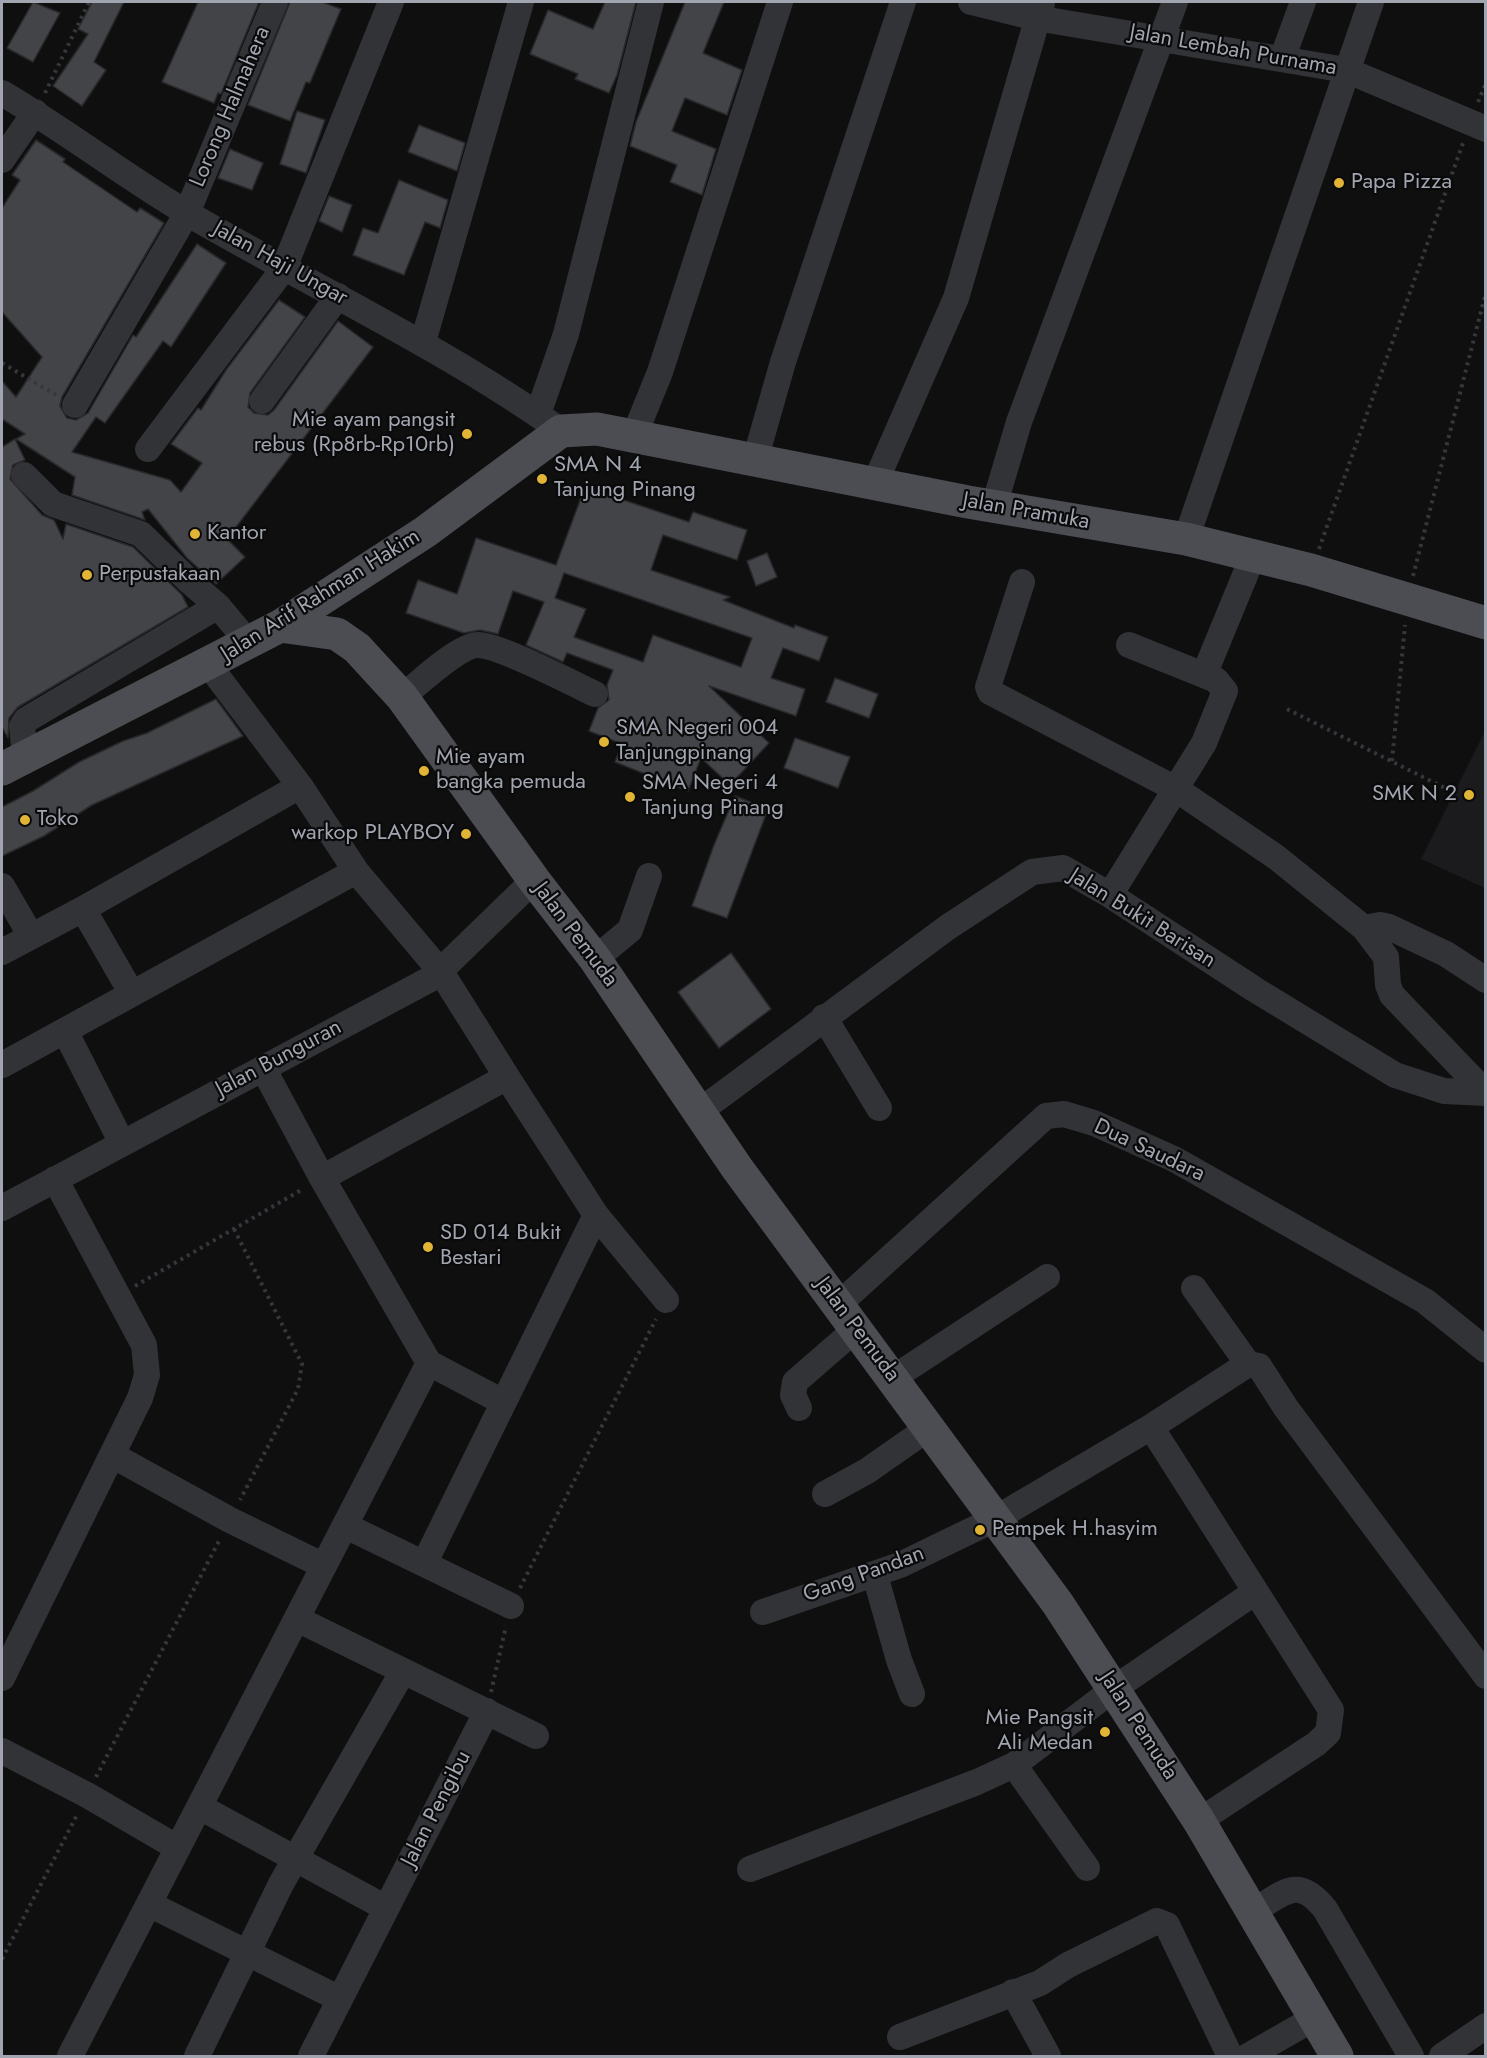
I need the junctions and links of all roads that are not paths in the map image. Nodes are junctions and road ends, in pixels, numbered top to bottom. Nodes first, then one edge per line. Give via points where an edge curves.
1 (275, 2) edge
2 (392, 2) edge
3 (521, 2) edge
4 (651, 2) edge
5 (780, 2) edge
6 (903, 2) edge
7 (971, 2) edge
8 (1175, 2) edge
9 (1303, 2) edge
10 (1371, 2) edge
11 (1039, 10) edge
12 (1161, 39) junction
13 (1282, 59) junction
14 (1346, 70) junction
15 (2, 93) edge
16 (35, 112) junction
17 (1478, 126) edge
18 (2, 160) edge
19 (187, 213) junction
20 (284, 268) junction
21 (338, 296) junction
22 (423, 342) junction
23 (262, 401) dead end
24 (75, 405) road end
25 (550, 423) junction
26 (634, 436) junction
27 (148, 449) dead end
28 (754, 460) junction
29 (24, 475) dead end
30 (874, 483) junction
31 (994, 506) junction
32 (1186, 539) junction
33 (1253, 556) junction
34 (1022, 582) dead end
35 (328, 594) junction
36 (218, 606) junction
37 (1485, 623) edge
38 (280, 626) junction
39 (337, 634) junction
40 (248, 642) junction
41 (1129, 645) dead end
42 (208, 664) junction
43 (1204, 675) junction
44 (595, 694) dead end
45 (402, 697) junction
46 (13, 763) edge
47 (300, 786) junction
48 (1176, 789) junction
49 (356, 871) junction
50 (649, 876) dead end
51 (534, 880) junction
52 (2, 886) edge
53 (1110, 895) junction
54 (83, 909) junction
55 (1364, 928) junction
56 (31, 936) junction
57 (2, 952) edge
58 (595, 959) junction
59 (441, 972) junction
60 (1485, 980) edge
61 (132, 994) junction
62 (824, 1017) junction
63 (65, 1031) junction
64 (2, 1065) edge
65 (263, 1068) junction
66 (507, 1077) junction
67 (1485, 1093) edge
68 (879, 1108) dead end
69 (700, 1111) junction
70 (122, 1143) junction
71 (322, 1178) junction
72 (55, 1179) junction
73 (2, 1208) edge
74 (596, 1215) junction
75 (1047, 1276) dead end
76 (1194, 1288) dead end
77 (666, 1300) road end
78 (847, 1317) junction
79 (1485, 1350) edge
80 (429, 1363) junction
81 (1248, 1364) junction
82 (893, 1378) junction
83 (503, 1402) junction
84 (799, 1407) dead end
85 (930, 1427) junction
86 (1151, 1427) junction
87 (112, 1455) junction
88 (825, 1494) dead end
89 (995, 1519) junction
90 (346, 1526) junction
91 (425, 1562) junction
92 (324, 1566) junction
93 (875, 1575) junction
94 (1255, 1592) junction
95 (511, 1606) road end
96 (763, 1612) dead end
97 (297, 1619) junction
98 (403, 1671) junction
99 (1485, 1676) edge
100 (2, 1678) edge
101 (1115, 1688) junction
102 (912, 1694) dead end
103 (487, 1711) junction
104 (536, 1736) dead end
105 (2, 1751) edge
106 (1014, 1765) junction
107 (200, 1806) junction
108 (1199, 1821) junction
109 (178, 1848) junction
110 (295, 1859) junction
111 (1087, 1868) dead end
112 (750, 1869) dead end
113 (149, 1904) junction
114 (386, 1908) junction
115 (1252, 1911) junction
116 (248, 1954) junction
117 (1013, 1992) junction
118 (340, 1999) junction
119 (1313, 2019) junction
120 (1485, 2026) edge
121 (900, 2037) dead end
122 (70, 2056) edge
123 (197, 2056) edge
124 (311, 2056) edge
125 (1048, 2056) edge
126 (1230, 2056) edge
127 (1248, 2056) edge
128 (1337, 2056) edge
129 (1411, 2056) edge
130 (1442, 2056) edge

1 - 19 street, Lorong Halmahera
2 - 20 street
3 - 22 street
4 - 25 street via 566,334
5 - 26 street via 660,372
6 - 28 street
7 - 11 street, Jalan Lembah Purnama
8 - 12 street
9 - 13 street
10 - 14 street
11 - 12 street, Jalan Lembah Purnama
11 - 30 street via 956,298
12 - 13 street, Jalan Lembah Purnama
12 - 31 street via 1019,422
13 - 14 street, Jalan Lembah Purnama
14 - 17 street, Jalan Lembah Purnama
14 - 32 street
15 - 16 street, Jalan Haji Ungar
16 - 18 street
16 - 19 street, Jalan Haji Ungar
19 - 20 street, Jalan Haji Ungar
19 - 24 street, Lorong Halmahera
20 - 21 street, Jalan Haji Ungar
20 - 27 street
21 - 22 street, Jalan Haji Ungar
21 - 23 street
22 - 25 street, Jalan Haji Ungar
25 - 26 main road, Jalan Pramuka
25 - 35 main road, Jalan Arif Rahman Hakim via 425,532
26 - 28 main road, Jalan Pramuka
28 - 30 main road, Jalan Pramuka
29 - 36 street via 53,504 141,534
30 - 31 main road, Jalan Pramuka
31 - 32 main road, Jalan Pramuka
32 - 33 main road, Jalan Pramuka
33 - 37 main road, Jalan Pramuka
33 - 43 street
34 - 48 street via 988,687 990,693
35 - 38 main road, Jalan Arif Rahman Hakim
35 - 39 main road
36 - 40 street
36 - 46 street via 26,720
38 - 39 main road, Jalan Pemuda
38 - 40 main road, Jalan Arif Rahman Hakim
39 - 45 main road, Jalan Pemuda via 357,648
40 - 42 main road, Jalan Arif Rahman Hakim
41 - 43 street
42 - 46 main road, Jalan Arif Rahman Hakim
42 - 47 street
43 - 48 street via 1216,680 1225,691 1204,743
44 - 45 street via 478,645 461,651
45 - 51 main road, Jalan Pemuda
47 - 49 street
47 - 54 street
48 - 53 street
48 - 55 street via 1276,856
49 - 59 street
49 - 61 street
50 - 58 street via 630,930
51 - 58 main road, Jalan Pemuda
51 - 59 street, Jalan Bunguran
52 - 56 street
53 - 62 street, Jalan Bukit Barisan via 1063,868 1032,872
53 - 67 street, Jalan Bukit Barisan via 1395,1075 1444,1091
54 - 56 street
54 - 61 street
55 - 60 street via 1389,927 1446,954
55 - 67 street via 1386,957 1392,995
56 - 57 street
58 - 69 main road, Jalan Pemuda
59 - 65 street, Jalan Bunguran
59 - 66 street
61 - 63 street
62 - 68 street
62 - 69 street, Jalan Bukit Barisan
63 - 64 street
63 - 70 street
65 - 70 street, Jalan Bunguran
65 - 71 street
66 - 71 street
66 - 74 street
69 - 78 main road, Jalan Pemuda
70 - 72 street, Jalan Bunguran
71 - 80 street
72 - 73 street, Jalan Bunguran
72 - 87 street via 144,1345 147,1375
74 - 77 street
74 - 83 street
75 - 82 street
76 - 81 street
78 - 79 street, Dua Saudara via 1046,1116 1064,1114 1174,1158 1425,1301
78 - 82 main road, Jalan Pemuda
78 - 84 street, Dua Saudara via 795,1382 793,1395
80 - 83 street
80 - 90 street
81 - 86 street, Gang Pandan
81 - 99 street via 1259,1366
82 - 85 main road, Jalan Pemuda
83 - 91 street
85 - 88 street via 867,1471
85 - 89 main road, Jalan Pemuda
86 - 89 street, Gang Pandan
86 - 94 street
87 - 92 street
87 - 100 street
89 - 93 street, Gang Pandan
89 - 101 main road, Jalan Pemuda
90 - 91 street
90 - 92 street
91 - 95 street
92 - 97 street
93 - 96 street, Gang Pandan via 852,1579
93 - 102 street
94 - 101 street
94 - 108 street via 1331,1710 1328,1733
97 - 98 street
97 - 107 street
98 - 103 street
98 - 110 street
101 - 106 street
101 - 108 main road, Jalan Pemuda
103 - 104 street
103 - 114 street, Jalan Pengibu
105 - 109 street
106 - 111 street
106 - 112 street
107 - 109 street
107 - 110 street
108 - 115 main road, Jalan Pemuda
109 - 113 street
110 - 114 street
110 - 116 street
113 - 116 street
113 - 122 street
114 - 118 street, Jalan Pengibu
115 - 119 main road, Jalan Pemuda
115 - 129 street via 1290,1890 1312,1894 1325,1909
116 - 118 street
116 - 123 street
117 - 121 street
117 - 125 street
117 - 126 street via 1040,1983 1157,1921 1167,1925
118 - 124 street, Jalan Pengibu
119 - 127 street
119 - 128 main road, Jalan Pemuda
120 - 130 street

